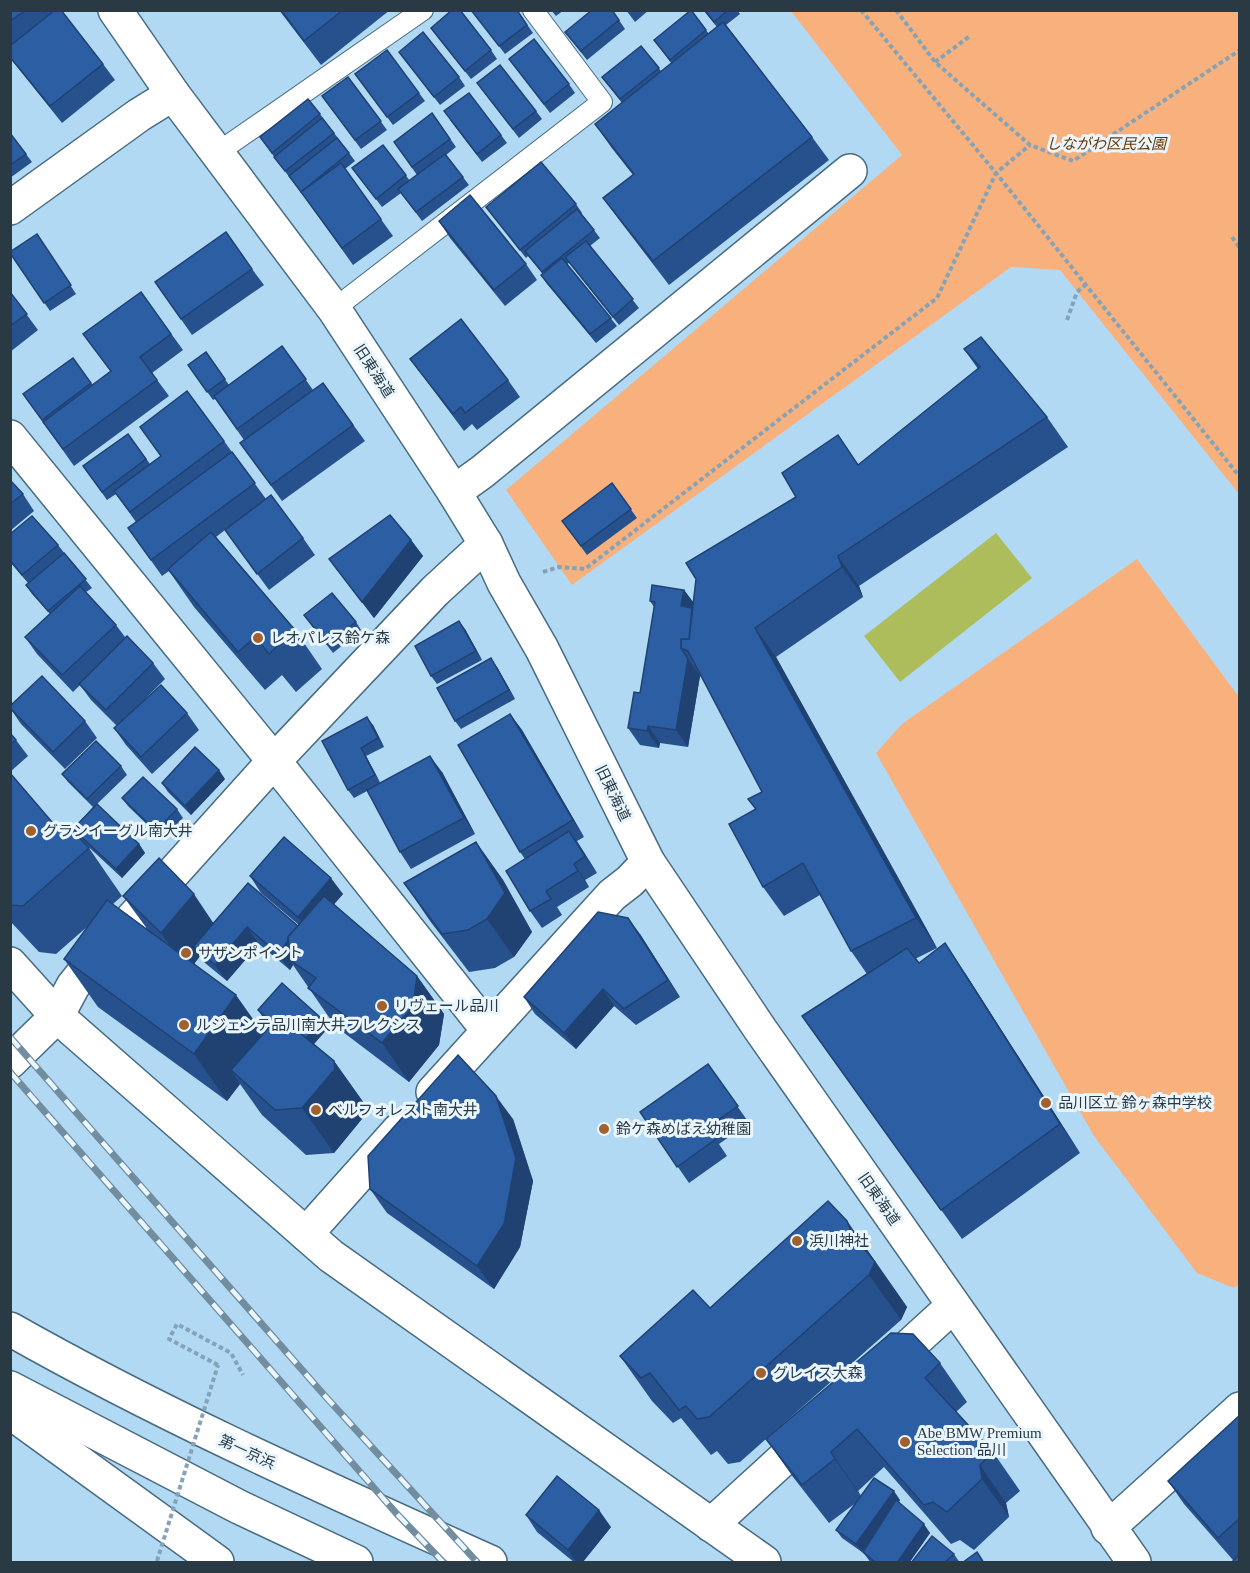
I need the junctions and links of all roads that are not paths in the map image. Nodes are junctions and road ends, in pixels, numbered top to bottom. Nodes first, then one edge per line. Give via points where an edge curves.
1 (115, 10) edge
2 (423, 10) edge
3 (533, 10) edge
4 (173, 94) junction
5 (217, 153) junction
6 (850, 171) dead end
7 (10, 208) edge
8 (334, 309) junction
9 (10, 437) edge
10 (454, 492) junction
11 (486, 544) junction
12 (274, 761) junction
13 (648, 862) junction
14 (10, 964) edge
15 (57, 1016) junction
16 (489, 1030) junction
17 (10, 1062) edge
18 (306, 1234) junction
19 (954, 1306) junction
20 (10, 1329) edge
21 (10, 1388) edge
22 (861, 1390) edge
23 (1239, 1409) edge
24 (10, 1412) edge
25 (836, 1412) edge
26 (711, 1525) junction
27 (1108, 1528) junction
28 (217, 1563) edge
29 (356, 1563) edge
30 (490, 1563) edge
31 (764, 1563) edge
32 (1134, 1563) edge

1 - 4 main road, 旧東海道
2 - 5 lane
3 - 8 lane via 602,102
4 - 5 main road, 旧東海道
4 - 7 main road
5 - 8 main road, 旧東海道
6 - 10 main road
8 - 10 main road, 旧東海道
9 - 12 main road
10 - 11 main road, 旧東海道
11 - 12 main road via 435,591
11 - 13 main road, 旧東海道
12 - 15 main road via 85,971
12 - 16 main road
13 - 16 main road via 612,895
13 - 19 main road, 旧東海道
14 - 15 main road
15 - 17 main road
15 - 18 main road
16 - 18 main road
18 - 26 main road via 330,1256
19 - 22 main road
19 - 27 main road, 旧東海道
20 - 30 main road, 第一京浜 via 223,1441
21 - 29 main road
23 - 27 main road
24 - 28 main road
25 - 26 main road
26 - 31 main road
27 - 32 main road, 旧東海道

